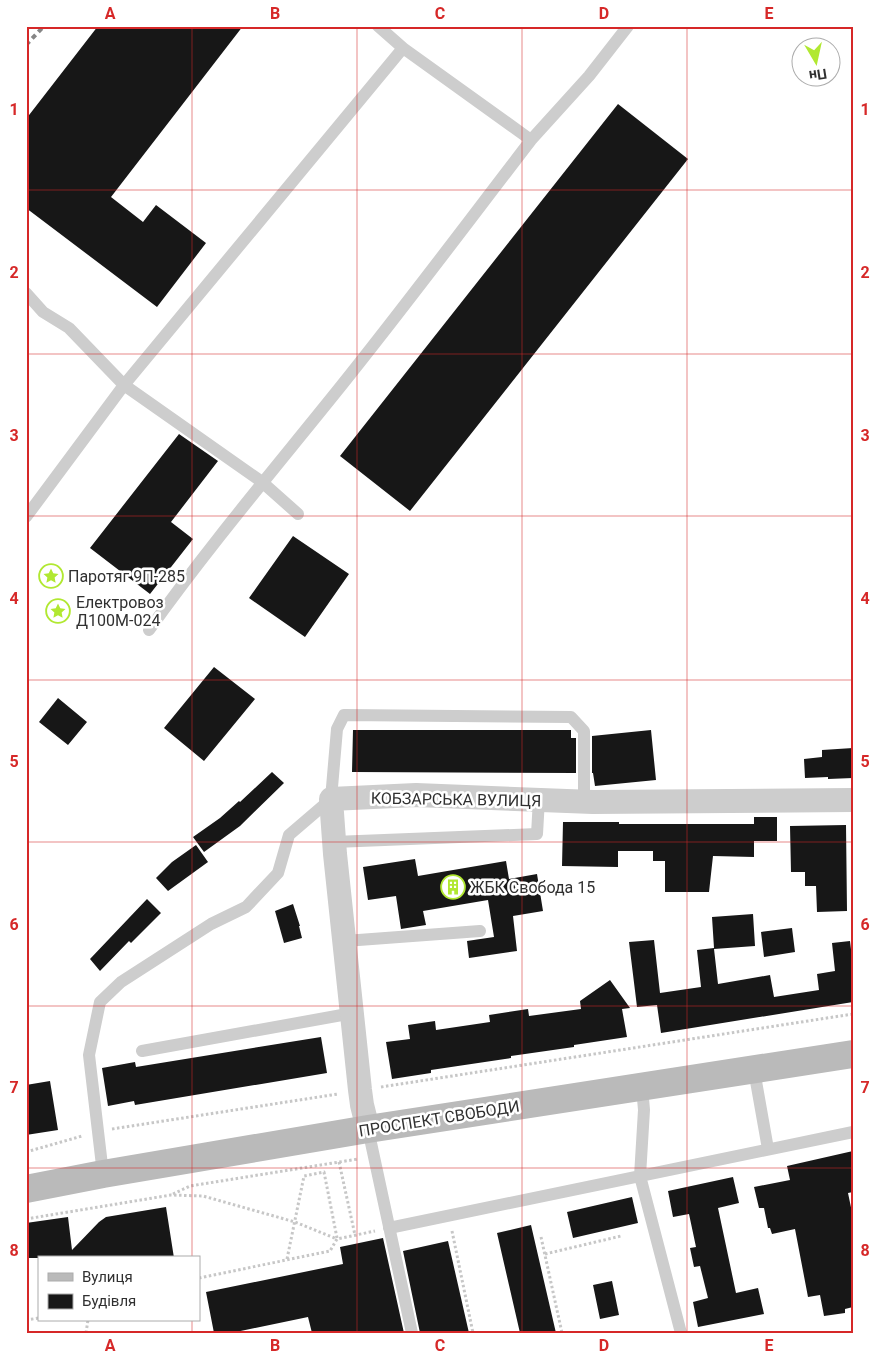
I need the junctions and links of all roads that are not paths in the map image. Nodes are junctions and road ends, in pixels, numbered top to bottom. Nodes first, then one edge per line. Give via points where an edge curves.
1 (378, 26) edge
2 (628, 26) edge
3 (403, 48) junction
4 (531, 140) junction
5 (26, 293) edge
6 (124, 385) junction
7 (262, 482) junction
8 (298, 514) dead end
9 (26, 517) edge
10 (149, 630) dead end
11 (331, 799) junction
12 (539, 799) junction
13 (853, 800) edge
14 (584, 801) junction
15 (334, 842) junction
16 (480, 931) dead end
17 (345, 941) junction
18 (352, 1013) junction
19 (142, 1051) dead end
20 (853, 1054) edge
21 (754, 1070) junction
22 (642, 1086) junction
23 (368, 1129) junction
24 (853, 1132) edge
25 (768, 1149) junction
26 (103, 1174) junction
27 (640, 1176) junction
28 (26, 1189) edge
29 (389, 1228) junction
30 (412, 1333) edge
31 (682, 1333) edge

1 - 3 lane
2 - 4 lane via 589,76
3 - 4 lane
3 - 6 lane
4 - 7 lane via 342,385
5 - 6 lane via 43,312 69,328
6 - 7 lane
6 - 9 lane
7 - 8 lane
7 - 10 lane
11 - 12 street, КОБЗАРСЬКА ВУЛИЦЯ via 416,795
11 - 14 lane via 337,729 344,715 571,717 584,731
11 - 15 street
11 - 26 lane via 289,836 278,873 246,906 203,929 121,982 100,1002 89,1055
12 - 14 street, КОБЗАРСЬКА ВУЛИЦЯ
12 - 15 lane via 537,834
13 - 14 street, КОБЗАРСЬКА ВУЛИЦЯ
15 - 17 street
16 - 17 lane
17 - 18 street
18 - 19 lane
18 - 23 street via 362,1105
20 - 21 main road, ПРОСПЕКТ СВОБОДИ
21 - 22 main road, ПРОСПЕКТ СВОБОДИ
21 - 25 lane
22 - 23 main road, ПРОСПЕКТ СВОБОДИ
22 - 27 lane via 644,1110
23 - 26 main road, ПРОСПЕКТ СВОБОДИ
23 - 29 lane
24 - 25 lane
25 - 27 lane
26 - 28 main road, ПРОСПЕКТ СВОБОДИ
27 - 29 lane
27 - 31 lane
29 - 30 lane

